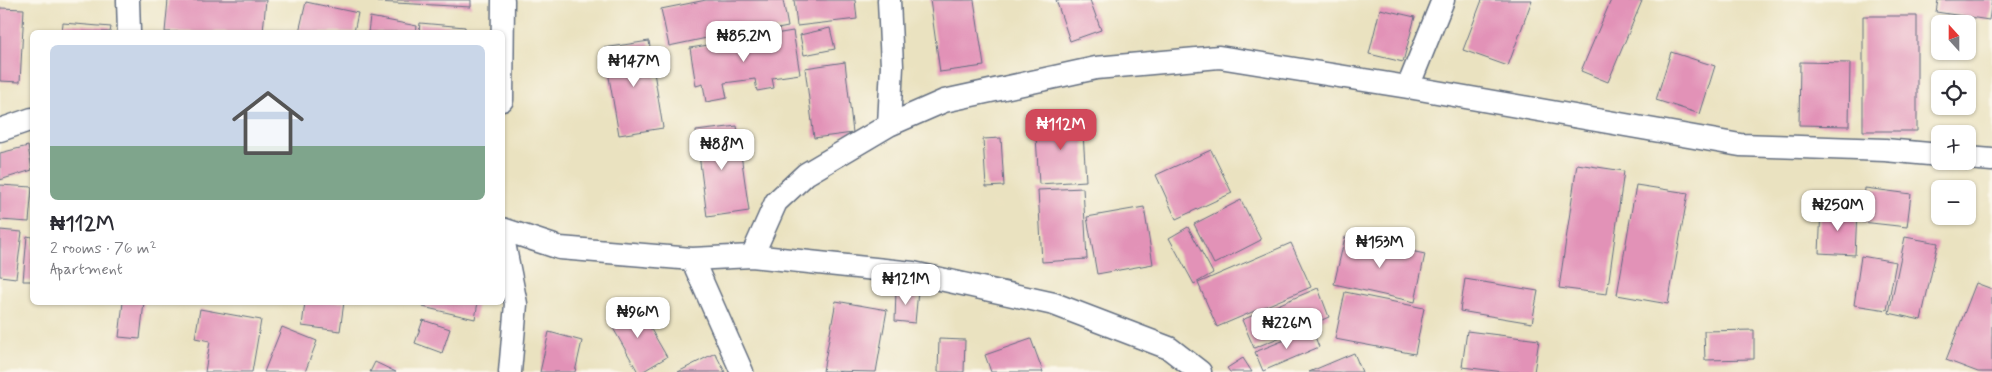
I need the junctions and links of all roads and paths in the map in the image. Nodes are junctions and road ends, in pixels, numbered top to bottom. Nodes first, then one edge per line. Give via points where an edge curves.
1 (128, 0) edge
2 (502, 0) edge
3 (890, 0) edge
4 (1443, 0) edge
5 (129, 30) edge
6 (502, 30) edge
7 (1408, 87) junction
8 (30, 120) edge
9 (889, 125) junction
10 (0, 130) edge
11 (1931, 154) edge
12 (1976, 159) edge
13 (1992, 160) edge
14 (505, 230) edge
15 (505, 248) edge
16 (752, 256) junction
17 (692, 259) junction
18 (510, 372) edge
19 (742, 372) edge
20 (1200, 372) edge

1 - 5 street
2 - 6 street
3 - 9 street via 892,66
4 - 7 street
7 - 9 street via 1219,57 1096,68 944,101
7 - 11 street via 1740,145
8 - 10 street
9 - 16 street via 806,174 776,202
12 - 13 street
14 - 17 street via 560,248
15 - 18 street via 516,304
16 - 17 street
16 - 20 street via 913,273 1054,304 1169,348
17 - 19 street

